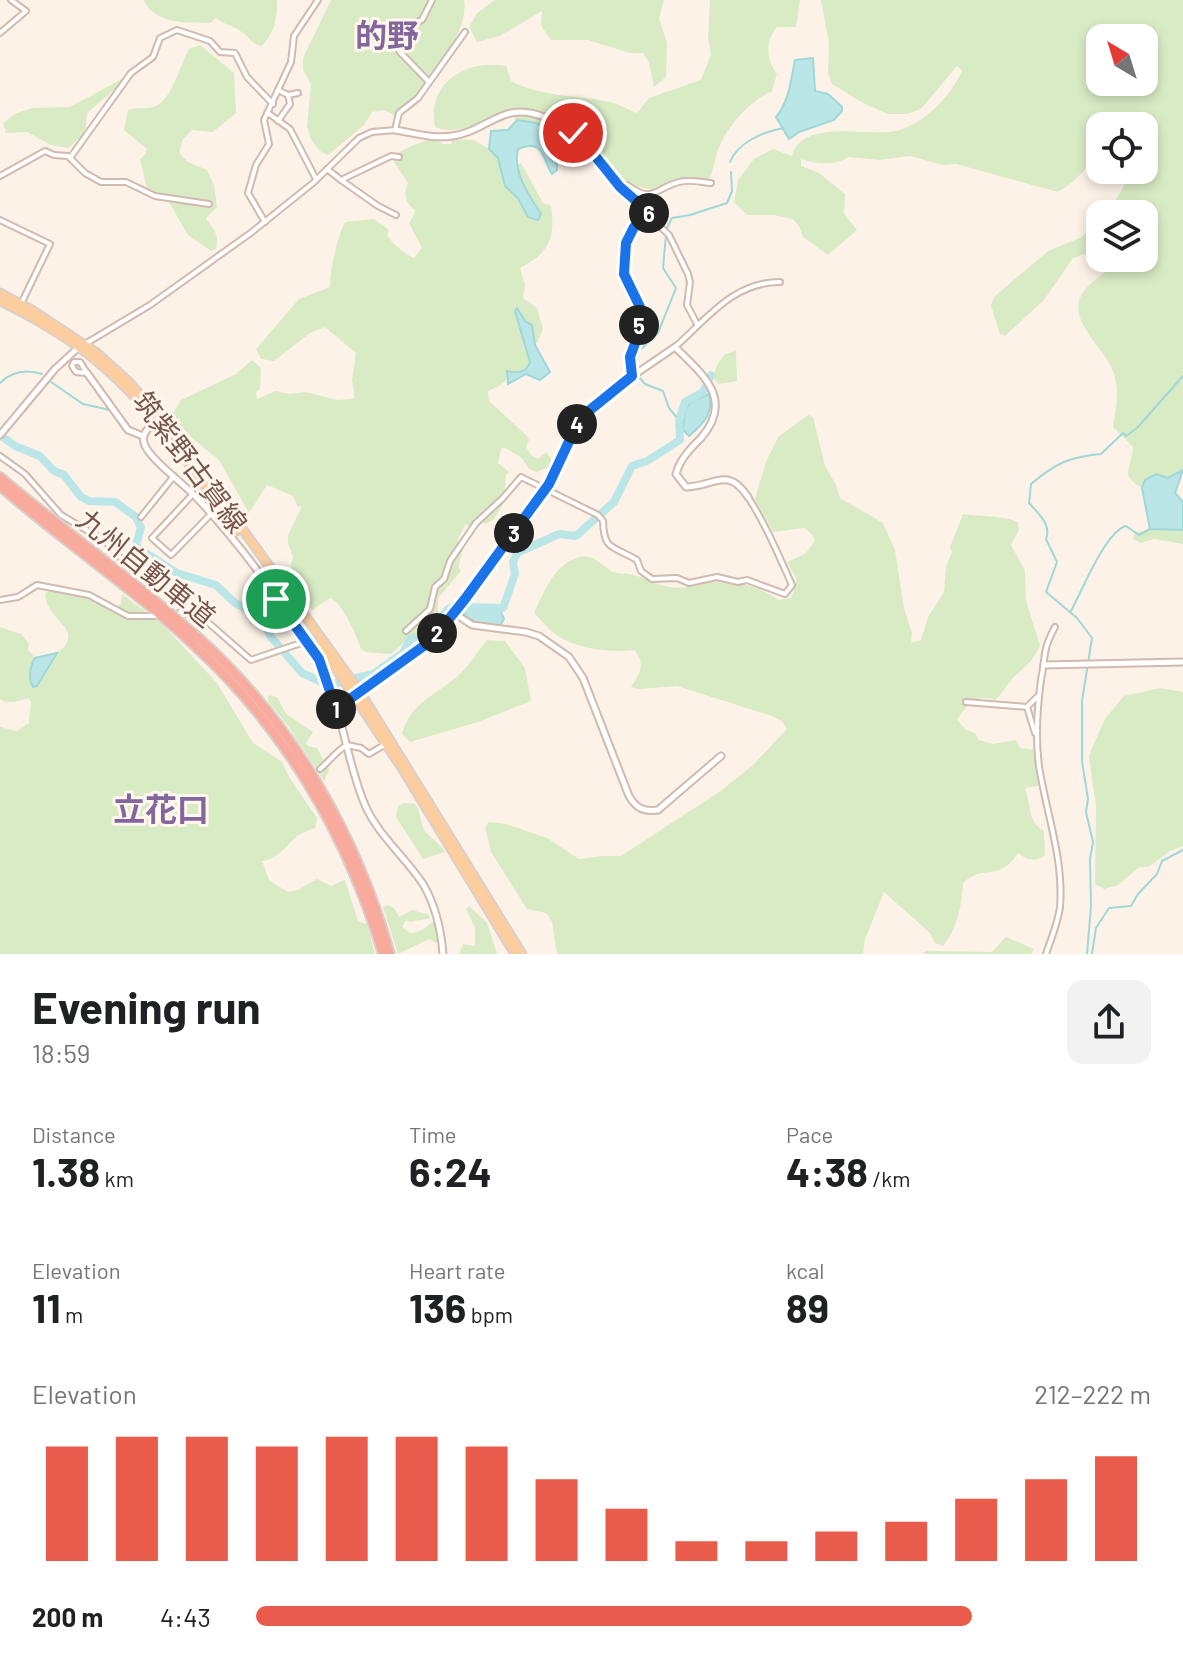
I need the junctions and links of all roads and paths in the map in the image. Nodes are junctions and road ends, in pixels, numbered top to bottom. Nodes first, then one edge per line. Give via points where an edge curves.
1 (11, 0) edge
2 (318, 0) edge
3 (432, 0) edge
4 (465, 32) dead end
5 (0, 33) edge
6 (428, 81) junction
7 (278, 90) junction
8 (298, 93) dead end
9 (288, 95) junction
10 (273, 104) junction
11 (268, 113) junction
12 (278, 121) junction
13 (395, 130) junction
14 (584, 142) joint
15 (399, 157) dead end
16 (70, 158) junction
17 (327, 169) junction
18 (0, 176) edge
19 (316, 179) junction
20 (341, 180) junction
21 (711, 183) dead end
22 (620, 187) junction
23 (209, 204) dead end
24 (650, 213) junction
25 (396, 215) dead end
26 (0, 220) edge
27 (265, 222) junction
28 (780, 282) dead end
29 (0, 293) edge
30 (0, 301) edge
31 (20, 307) junction
32 (697, 324) junction
33 (82, 346) junction
34 (675, 347) junction
35 (87, 373) dead end
36 (632, 376) junction
37 (158, 420) junction
38 (2, 432) edge
39 (143, 436) junction
40 (0, 456) edge
41 (174, 476) junction
42 (0, 477) edge
43 (0, 486) edge
44 (545, 490) junction
45 (193, 494) junction
46 (748, 497) joint
47 (211, 514) junction
48 (141, 517) dead end
49 (139, 568) dead end
50 (0, 600) edge
51 (180, 612) dead end
52 (454, 613) junction
53 (155, 616) dead end
54 (1055, 627) dead end
55 (406, 631) dead end
56 (307, 641) junction
57 (1183, 662) edge
58 (1044, 665) junction
59 (358, 694) junction
60 (1039, 695) junction
61 (966, 702) dead end
62 (1027, 707) junction
63 (336, 709) junction
64 (1037, 738) junction
65 (386, 744) junction
66 (347, 745) junction
67 (721, 756) dead end
68 (320, 769) dead end
69 (383, 954) edge
70 (390, 954) edge
71 (443, 954) edge
72 (515, 954) edge
73 (522, 954) edge
74 (1046, 954) edge

1 - 5 street via 26,11
2 - 7 street via 294,36 291,62
3 - 6 street via 422,20 396,30 394,41
4 - 6 street
6 - 13 street via 418,98 399,113
7 - 9 street
7 - 10 street
8 - 9 street
9 - 12 street via 289,107
10 - 11 street
10 - 16 street via 247,77 235,53 220,52 210,41 177,30 160,38 153,57 131,73
11 - 12 street
11 - 27 street via 264,120 269,144 248,193
12 - 19 street via 293,134
13 - 14 street via 452,136 525,111
13 - 17 street via 359,138
14 - 22 street
15 - 20 street via 388,157
16 - 18 street via 41,151
16 - 23 street via 101,182 126,182 155,196
17 - 19 street
17 - 20 street
19 - 27 street
20 - 25 street
21 - 22 street via 682,181 651,195
22 - 24 street
24 - 32 street via 669,235 688,274 687,305
24 - 36 street via 626,243 624,274 640,307 630,357
26 - 31 street via 50,244
27 - 33 street via 150,305
28 - 32 street via 729,297
29 - 31 main road, 筑紫野古賀線
30 - 31 main road, 筑紫野古賀線
31 - 33 main road, 筑紫野古賀線
32 - 34 street
33 - 37 main road, 筑紫野古賀線 via 113,366
33 - 38 street via 55,369
34 - 36 street
34 - 46 street via 710,385 716,403 706,432 676,474 686,487 722,478 732,481
35 - 39 street via 128,430
36 - 44 street via 580,418
37 - 39 street
37 - 59 main road, 筑紫野古賀線
39 - 41 street via 147,451
40 - 49 street via 25,474 61,515
41 - 45 street
41 - 48 street
42 - 70 highway, 九州自動車道 via 178,620 255,696 297,750 329,804 367,884
43 - 69 highway, 九州自動車道 via 162,616 248,700 296,763 335,830
44 - 46 street via 600,516 607,544 637,560 652,579 689,583 723,577 785,594 792,581
44 - 52 street
44 - 55 street via 521,477 515,483 476,523 435,587 430,609
45 - 47 street
45 - 47 street via 152,538 171,555
47 - 56 street
50 - 53 street via 37,585 89,595 128,616
51 - 56 street via 204,619 251,660
52 - 59 street via 432,640
52 - 67 street via 472,625 539,636 569,657 583,678 629,796 641,809 658,810
54 - 58 street via 1044,647
56 - 63 street
57 - 58 street
58 - 60 street
59 - 63 street
59 - 65 main road, 筑紫野古賀線
59 - 73 main road, 筑紫野古賀線
60 - 62 street
60 - 64 street
61 - 62 street
62 - 64 street
63 - 66 street
64 - 74 street via 1060,894
65 - 66 street via 369,754
65 - 72 main road, 筑紫野古賀線
66 - 68 street
66 - 71 street via 367,808 433,904

